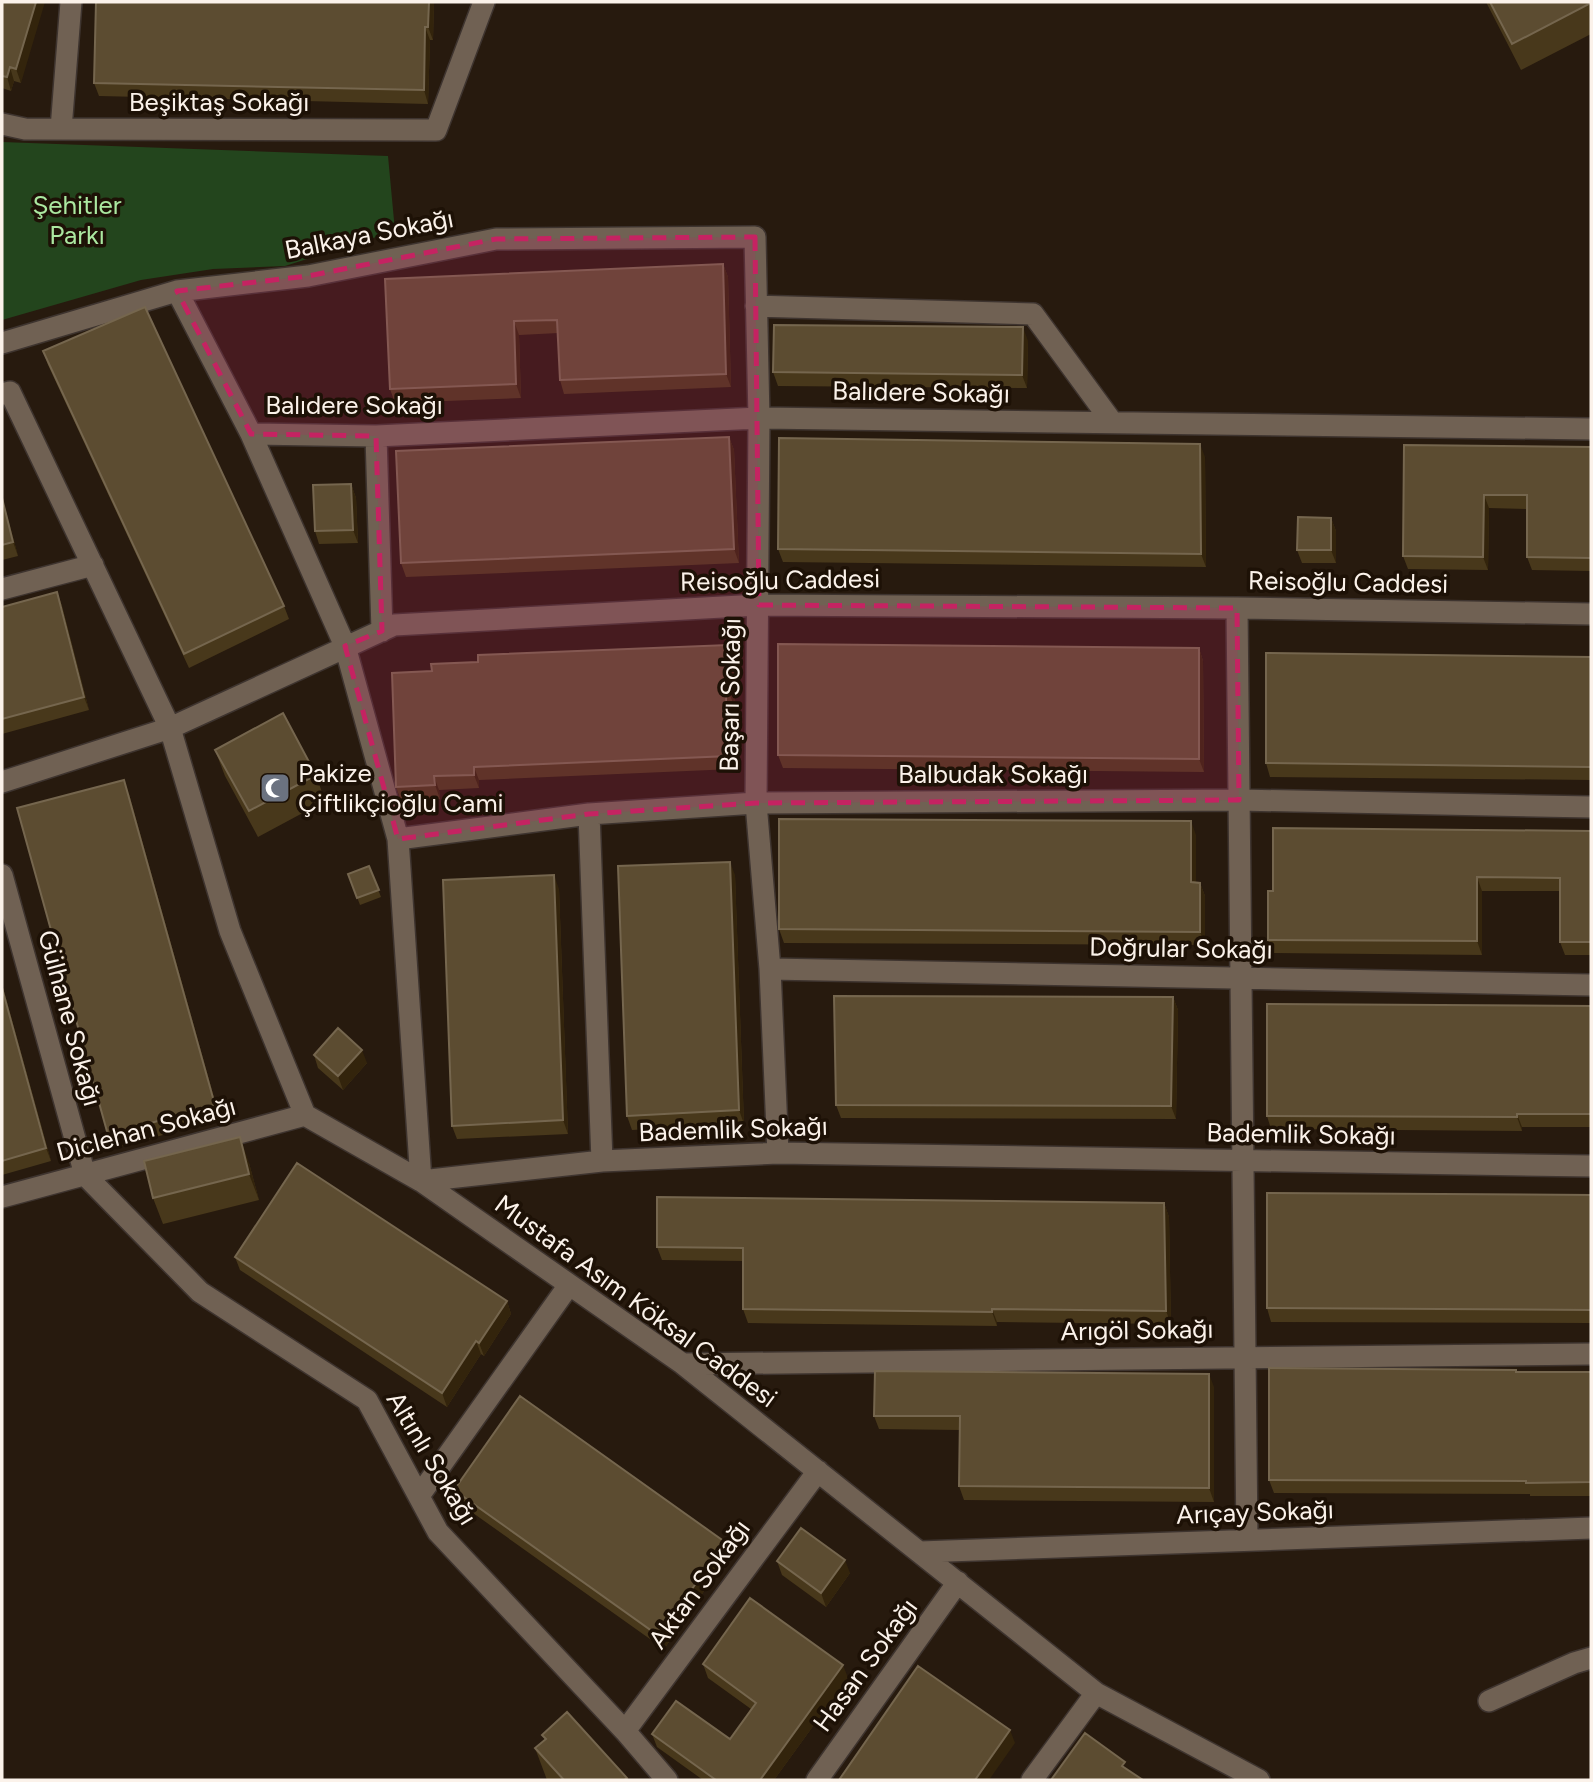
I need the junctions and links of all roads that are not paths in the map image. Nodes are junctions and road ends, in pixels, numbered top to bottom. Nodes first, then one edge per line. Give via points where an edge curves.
1 (71, 2) edge
2 (484, 2) edge
3 (2, 124) edge
4 (61, 129) junction
5 (755, 237) joint
6 (177, 291) junction
7 (757, 306) junction
8 (2, 343) edge
9 (4, 388) edge
10 (759, 418) junction
11 (1112, 422) junction
12 (1591, 429) edge
13 (251, 434) junction
14 (376, 436) junction
15 (93, 565) junction
16 (2, 589) edge
17 (759, 606) junction
18 (1237, 608) junction
19 (1591, 614) edge
20 (382, 631) junction
21 (345, 646) junction
22 (170, 728) junction
23 (2, 782) edge
24 (1239, 800) junction
25 (756, 803) junction
26 (1591, 807) edge
27 (589, 814) junction
28 (398, 839) junction
29 (2, 875) edge
30 (770, 969) junction
31 (1241, 977) junction
32 (1591, 985) edge
33 (305, 1115) junction
34 (778, 1153) junction
35 (602, 1161) junction
36 (1243, 1161) junction
37 (1591, 1166) edge
38 (85, 1175) junction
39 (421, 1181) junction
40 (2, 1197) edge
41 (569, 1285) junction
42 (1591, 1354) edge
43 (1245, 1356) junction
44 (683, 1364) junction
45 (818, 1471) junction
46 (419, 1496) junction
47 (1591, 1528) edge
48 (1247, 1540) junction
49 (920, 1552) junction
50 (958, 1582) junction
51 (1591, 1658) edge
52 (1096, 1693) junction
53 (1489, 1701) dead end
54 (625, 1731) junction
55 (667, 1780) edge
56 (817, 1780) edge
57 (1032, 1780) edge
58 (1259, 1780) edge

1 - 4 street
2 - 4 street, Beşiktaş Sokağı via 436,130
3 - 4 street, Beşiktaş Sokağı
5 - 6 street, Balkaya Sokağı via 496,239 308,276
5 - 7 street, Başarı Sokağı
6 - 8 street, Balkaya Sokağı
6 - 13 street
7 - 10 street, Başarı Sokağı
7 - 11 street via 1033,314
9 - 15 street
10 - 11 street, Balıdere Sokağı
10 - 14 street, Balıdere Sokağı
10 - 17 street, Başarı Sokağı
11 - 12 street, Balıdere Sokağı
13 - 14 street, Balıdere Sokağı
13 - 21 street
14 - 20 street
15 - 16 street
15 - 22 street
17 - 18 street, Reisoğlu Caddesi
17 - 20 street, Reisoğlu Caddesi via 394,625
17 - 25 street, Başarı Sokağı
18 - 19 street, Reisoğlu Caddesi
18 - 24 street
20 - 21 street, Reisoğlu Caddesi
21 - 22 street, Reisoğlu Caddesi
21 - 28 street
22 - 23 street, Reisoğlu Caddesi
22 - 33 street via 230,931
24 - 25 street, Balbudak Sokağı
24 - 26 street, Balbudak Sokağı
24 - 31 street
25 - 27 street, Balbudak Sokağı
25 - 30 street, Başarı Sokağı
27 - 28 street, Balbudak Sokağı
27 - 35 street
28 - 39 street
29 - 38 street, Gülhane Sokağı
30 - 31 street, Doğrular Sokağı
30 - 34 street, Başarı Sokağı
31 - 32 street, Doğrular Sokağı
31 - 36 street
33 - 38 street, Diclehan Sokağı
33 - 39 street, Mustafa Asım Köksal Caddesi
34 - 35 street, Bademlik Sokağı
34 - 36 street, Bademlik Sokağı
35 - 39 street, Bademlik Sokağı
36 - 37 street, Bademlik Sokağı
36 - 43 street
38 - 40 street, Diclehan Sokağı
38 - 46 street, Altınlı Sokağı via 200,1292 368,1400
39 - 41 street, Mustafa Asım Köksal Caddesi
41 - 44 street, Mustafa Asım Köksal Caddesi
41 - 46 street
42 - 43 street, Arıgöl Sokağı
43 - 44 street, Arıgöl Sokağı
43 - 48 street
44 - 45 street, Mustafa Asım Köksal Caddesi
45 - 49 street, Mustafa Asım Köksal Caddesi
45 - 54 street, Aktan Sokağı
46 - 54 street, Altınlı Sokağı via 438,1532
47 - 48 street, Arıçay Sokağı
48 - 49 street, Arıçay Sokağı
49 - 50 street, Mustafa Asım Köksal Caddesi
50 - 52 street, Mustafa Asım Köksal Caddesi
50 - 56 street, Hasan Sokağı
51 - 53 street
52 - 57 street
52 - 58 street, Mustafa Asım Köksal Caddesi
54 - 55 street, Altınlı Sokağı

